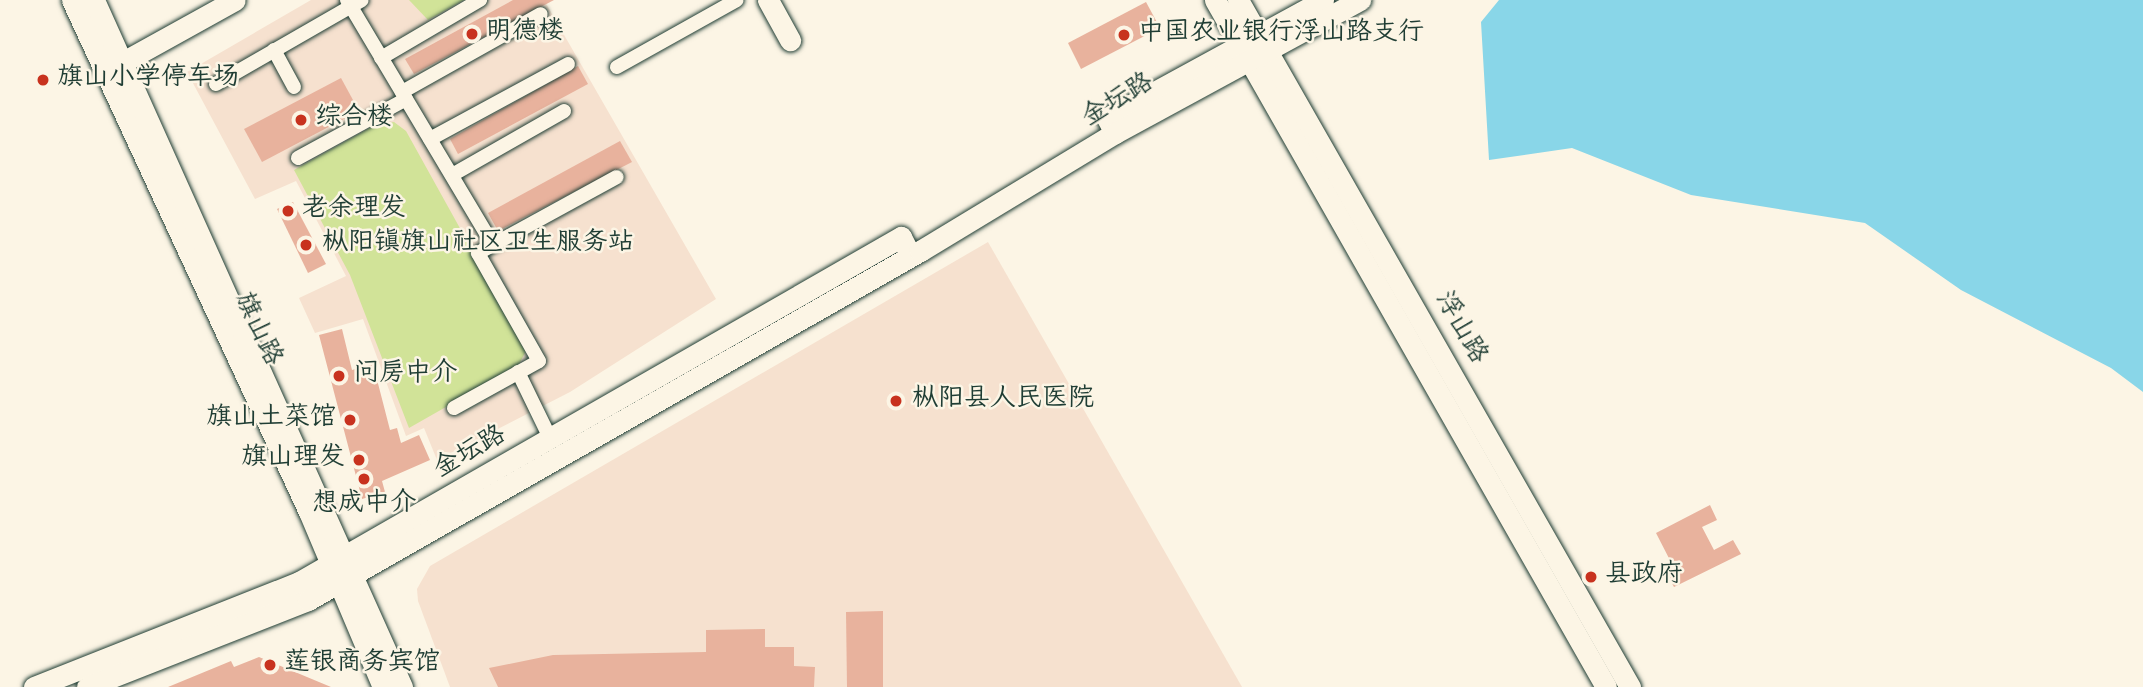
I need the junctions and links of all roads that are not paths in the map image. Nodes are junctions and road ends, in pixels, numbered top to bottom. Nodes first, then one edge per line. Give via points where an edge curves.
1 (72, 0) edge
2 (94, 0) edge
3 (235, 0) edge
4 (480, 0) edge
5 (737, 0) edge
6 (768, 0) edge
7 (1215, 0) edge
8 (1238, 0) edge
9 (1322, 0) edge
10 (1360, 0) edge
11 (353, 2) edge
12 (541, 13) dead end
13 (790, 40) dead end
14 (1254, 48) junction
15 (274, 50) junction
16 (381, 58) junction
17 (568, 64) dead end
18 (115, 67) junction
19 (617, 67) dead end
20 (216, 84) dead end
21 (294, 87) dead end
22 (404, 95) junction
23 (564, 111) dead end
24 (430, 139) junction
25 (298, 158) dead end
26 (452, 175) junction
27 (617, 177) dead end
28 (493, 245) junction
29 (905, 245) junction
30 (518, 372) junction
31 (454, 408) dead end
32 (551, 440) junction
33 (343, 569) junction
34 (34, 687) edge
35 (87, 687) edge
36 (383, 687) edge
37 (402, 687) edge
38 (1606, 687) edge
39 (1630, 687) edge

1 - 18 main road, 旗山路
2 - 18 main road, 旗山路
3 - 18 main road
4 - 16 street
5 - 19 street
6 - 13 main road
7 - 14 main road, 浮山路
8 - 14 main road, 浮山路
9 - 14 main road, 金坛路
10 - 14 main road, 金坛路
11 - 15 street
11 - 16 street
12 - 22 street
14 - 29 main road, 金坛路 via 1111,125 1079,159
14 - 38 main road, 浮山路
14 - 39 main road, 浮山路
15 - 20 street
15 - 21 street
16 - 22 street
17 - 24 street
18 - 33 main road, 旗山路
22 - 24 street
22 - 25 street
23 - 26 street
24 - 26 street
26 - 28 street
27 - 28 street
28 - 30 street via 478,253 539,361
29 - 32 main road, 金坛路
29 - 33 main road, 金坛路
30 - 31 street
30 - 32 street
32 - 33 main road, 金坛路
33 - 34 main road, 金坛路
33 - 35 main road, 金坛路
33 - 36 main road, 旗山路
33 - 37 main road, 旗山路

